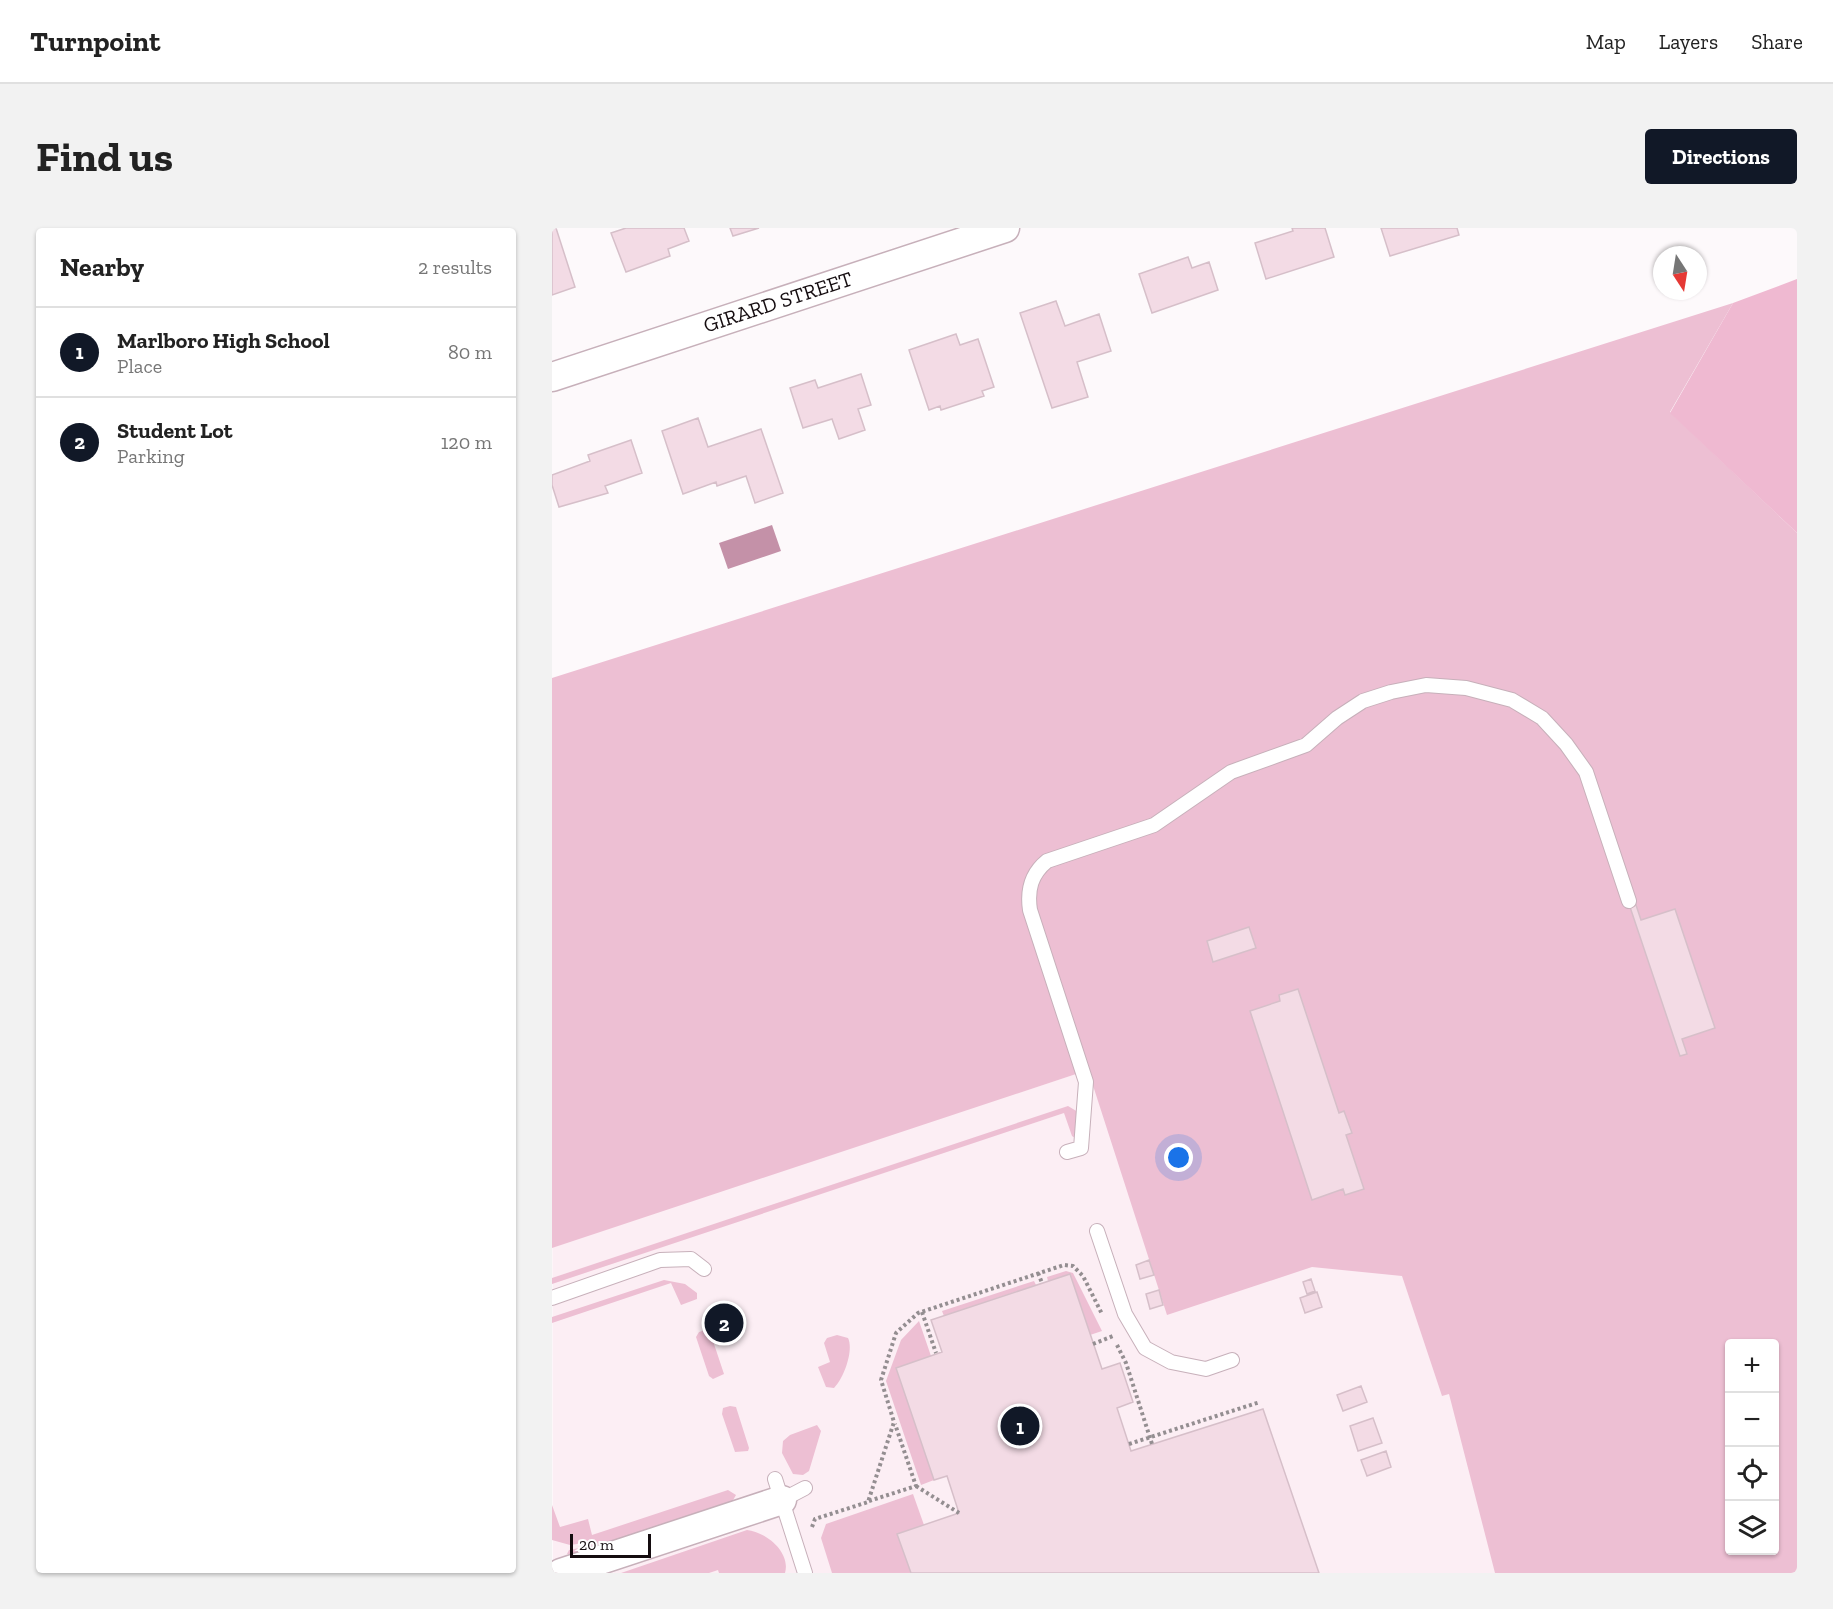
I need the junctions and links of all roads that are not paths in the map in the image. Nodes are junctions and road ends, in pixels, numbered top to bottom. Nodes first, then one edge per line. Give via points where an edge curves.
1 (1005, 228) edge
2 (552, 377) edge
3 (1629, 902) dead end
4 (1067, 1152) dead end
5 (1096, 1231) dead end
6 (704, 1269) dead end
7 (552, 1298) edge
8 (1232, 1360) dead end
9 (787, 1489) joint
10 (561, 1573) edge
11 (805, 1573) edge

1 - 2 street, GIRARD STREET
3 - 4 lane via 1586,772 1542,718 1512,700 1466,688 1426,685 1363,701 1306,745 1232,772 1154,825 1047,861 1036,870 1030,886 1030,910 1086,1082 1081,1148
5 - 8 lane via 1125,1314 1145,1348 1171,1362 1206,1369
6 - 7 lane via 691,1259 660,1260
9 - 10 street
9 - 11 lane

